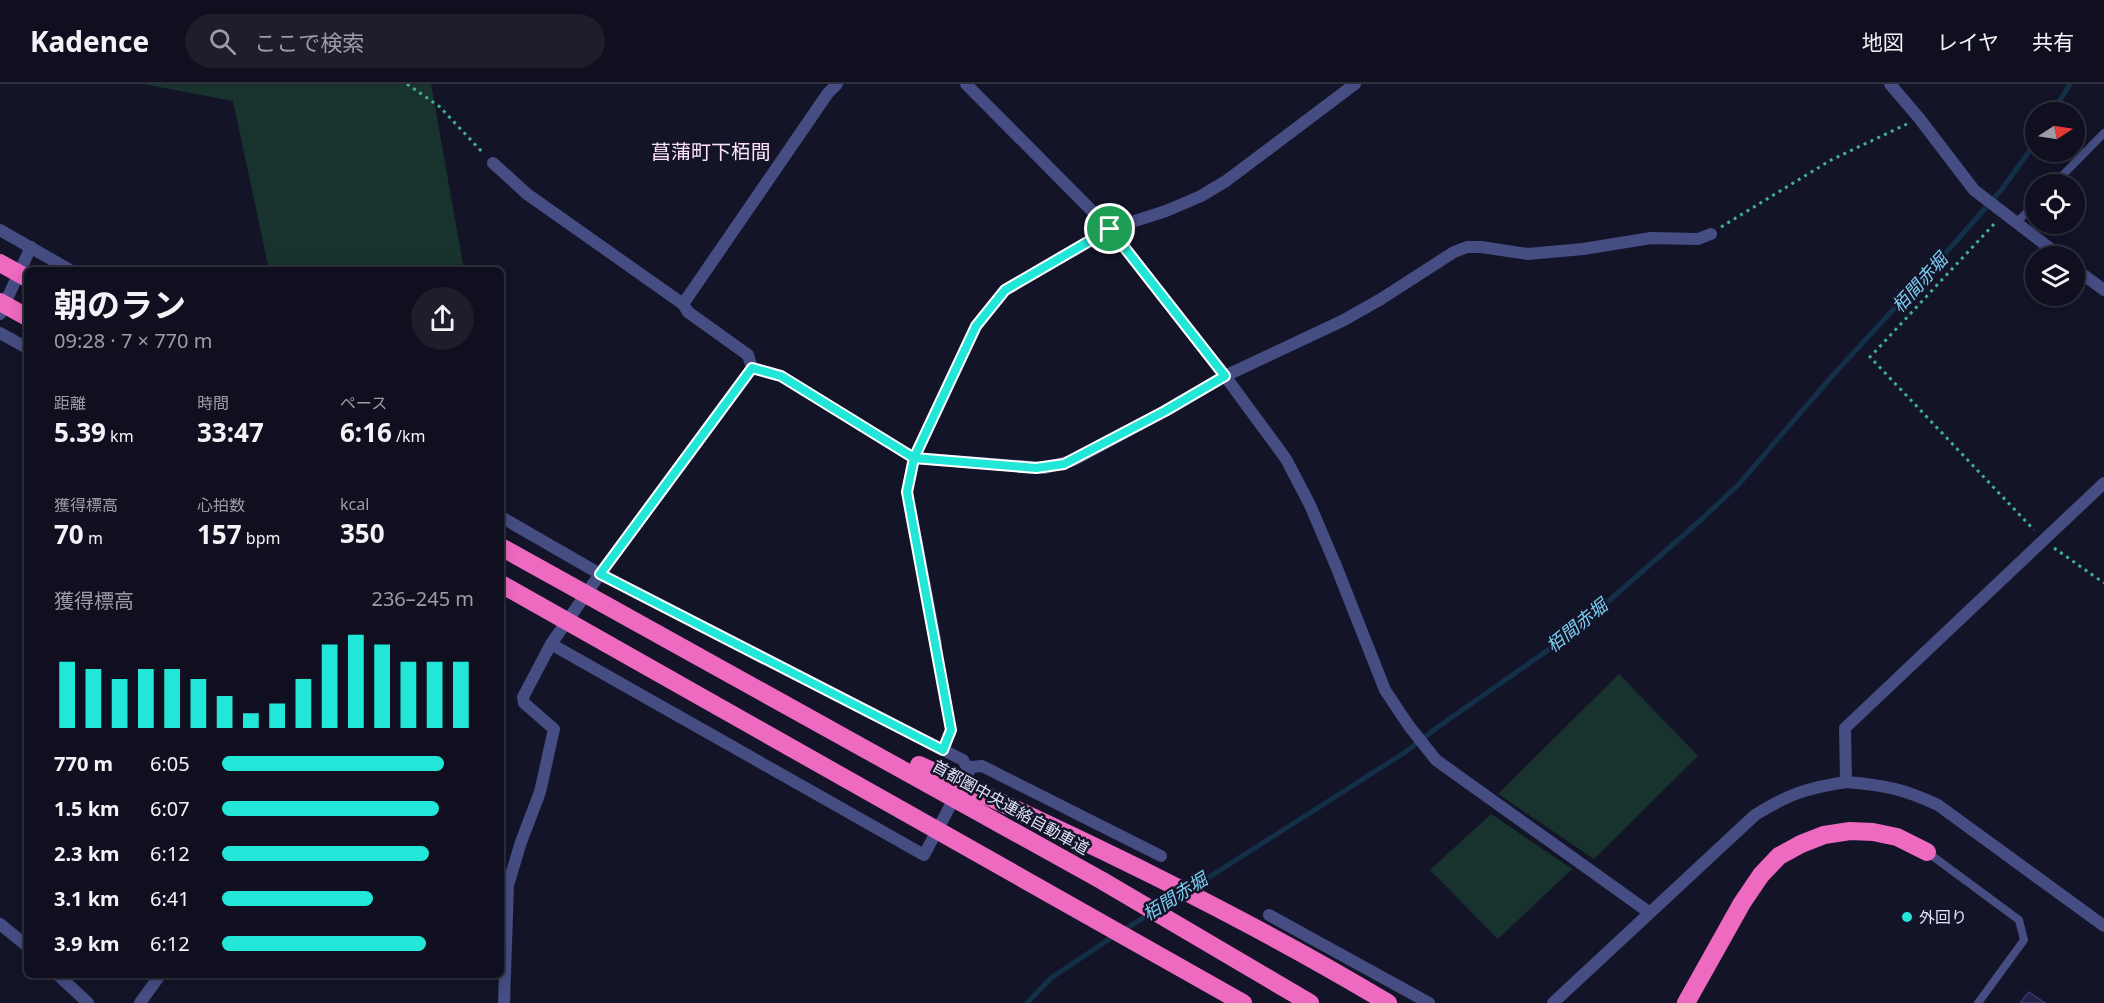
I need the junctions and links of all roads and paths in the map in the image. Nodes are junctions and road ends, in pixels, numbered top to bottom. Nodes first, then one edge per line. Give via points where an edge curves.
1 (407, 84) edge
2 (837, 84) edge
3 (966, 84) edge
4 (1355, 84) edge
5 (1890, 84) edge
6 (1919, 118) junction
7 (2104, 133) edge
8 (493, 163) joint
9 (2064, 174) edge
10 (2000, 212) junction
11 (2025, 214) edge
12 (2016, 223) junction
13 (1110, 229) junction
14 (0, 230) edge
15 (1711, 234) joint
16 (2047, 246) edge
17 (31, 248) junction
18 (0, 263) edge
19 (65, 267) edge
20 (24, 276) edge
21 (2085, 276) edge
22 (2104, 290) edge
23 (0, 302) edge
24 (683, 304) junction
25 (0, 314) edge
26 (24, 315) edge
27 (0, 333) edge
28 (24, 346) edge
29 (752, 368) junction
30 (1225, 376) junction
31 (914, 458) junction
32 (2104, 483) edge
33 (504, 519) edge
34 (2044, 540) junction
35 (504, 549) edge
36 (600, 574) junction
37 (2104, 583) edge
38 (504, 586) edge
39 (551, 644) junction
40 (936, 644) joint
41 (813, 718) junction
42 (943, 750) junction
43 (969, 771) junction
44 (1846, 782) junction
45 (1927, 852) joint
46 (1161, 856) dead end
47 (1650, 913) junction
48 (1269, 915) dead end
49 (0, 924) edge
50 (2104, 926) edge
51 (24, 944) edge
52 (1155, 952) junction
53 (61, 978) edge
54 (158, 978) edge
55 (88, 1003) edge
56 (140, 1003) edge
57 (504, 1003) edge
58 (1229, 1003) edge
59 (1243, 1003) edge
60 (1310, 1003) edge
61 (1388, 1003) edge
62 (1430, 1003) edge
63 (1553, 1003) edge
64 (1686, 1003) edge
65 (1978, 1003) edge

1 - 8 path via 440,107
2 - 24 street
3 - 13 street
4 - 13 street via 1201,196
5 - 6 street
6 - 10 street via 1974,190
6 - 15 path via 1832,160
7 - 9 lane
8 - 24 street via 526,194
10 - 12 street
10 - 34 path via 1870,357
11 - 12 lane
12 - 16 street
13 - 30 street
13 - 31 street via 1005,290 976,326
14 - 17 street
15 - 30 street via 1698,239 1651,238 1528,254 1467,247 1344,320
17 - 19 street
17 - 25 street
18 - 20 highway, bridge
21 - 22 street
23 - 26 highway, bridge
24 - 29 street via 688,312 748,355
27 - 28 street
29 - 31 street via 781,376
29 - 36 street
30 - 31 street via 1064,464 1036,468
30 - 47 street via 1286,459 1328,546 1385,690 1409,726 1436,760
31 - 40 street via 907,492
32 - 34 street
33 - 36 street
34 - 37 path
34 - 44 street via 1845,728
35 - 41 highway, 首都圏中央連絡自動車道, bridge
36 - 39 street
36 - 42 street
38 - 52 highway, bridge
39 - 43 street via 924,855
39 - 57 street via 523,697 524,703 554,729 540,792 508,885
40 - 42 path via 951,730
41 - 60 highway, 首都圏中央連絡自動車道, bridge
41 - 61 highway, bridge via 1146,872
42 - 43 street via 963,760
43 - 46 street via 971,767 982,766
44 - 47 street via 1782,798 1755,815
44 - 50 street via 1911,792 1938,805
45 - 64 highway via 1897,837 1850,831 1824,835 1779,856 1742,903
45 - 65 lane via 2019,920 2024,940
47 - 63 street
48 - 62 street
49 - 51 street
52 - 58 highway, bridge
52 - 59 highway, bridge
53 - 55 street
54 - 56 street

